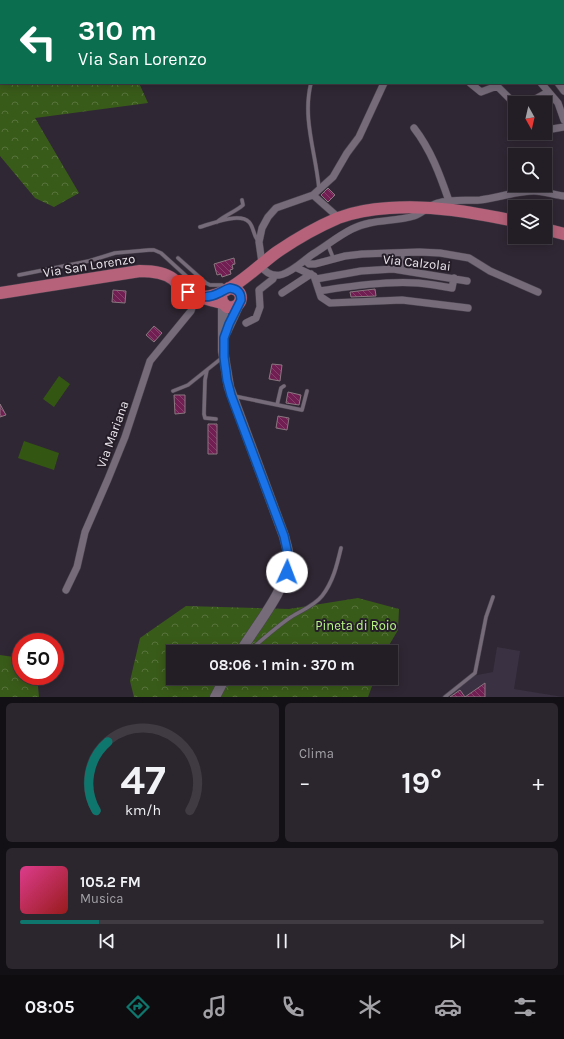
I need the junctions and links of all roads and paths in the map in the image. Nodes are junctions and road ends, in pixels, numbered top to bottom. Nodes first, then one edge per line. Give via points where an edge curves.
1 (311, 84) edge
2 (384, 84) edge
3 (471, 84) edge
4 (542, 84) edge
5 (548, 92) junction
6 (541, 96) edge
7 (508, 97) edge
8 (564, 120) edge
9 (564, 127) edge
10 (414, 128) dead end
11 (552, 129) dead end
12 (316, 193) junction
13 (564, 196) edge
14 (242, 200) dead end
15 (449, 201) junction
16 (430, 207) junction
17 (339, 218) junction
18 (508, 220) edge
19 (216, 222) junction
20 (200, 227) dead end
21 (552, 231) edge
22 (564, 234) edge
23 (259, 242) junction
24 (328, 245) junction
25 (403, 252) junction
26 (178, 258) dead end
27 (305, 260) junction
28 (334, 260) junction
29 (259, 265) junction
30 (296, 268) junction
31 (393, 269) junction
32 (19, 275) dead end
33 (274, 275) junction
34 (313, 276) junction
35 (454, 278) junction
36 (467, 280) dead end
37 (206, 283) junction
38 (227, 289) junction
39 (319, 291) junction
40 (538, 292) dead end
41 (0, 293) edge
42 (282, 293) dead end
43 (198, 296) junction
44 (240, 301) junction
45 (223, 304) junction
46 (468, 308) dead end
47 (246, 323) dead end
48 (223, 343) junction
49 (224, 357) junction
50 (207, 370) junction
51 (284, 386) dead end
52 (173, 391) dead end
53 (306, 391) dead end
54 (231, 395) junction
55 (277, 405) junction
56 (216, 419) dead end
57 (341, 548) dead end
58 (66, 590) dead end
59 (493, 597) dead end
60 (247, 645) edge
61 (253, 645) edge
62 (221, 685) edge
63 (215, 697) edge
64 (445, 697) edge

1 - 12 lane via 307,115 317,170
2 - 12 street via 359,137 333,177
3 - 7 street via 481,92 497,86
4 - 5 street
5 - 6 street
5 - 8 street via 558,103
9 - 11 street
10 - 15 street via 424,140
12 - 17 street
12 - 23 street via 276,208 268,216
13 - 15 street via 532,192 479,200
14 - 19 lane via 243,205
15 - 16 street
16 - 17 main road via 377,209 355,212
16 - 18 main road
16 - 24 street via 413,216 356,227
17 - 29 main road via 294,241
19 - 20 lane
19 - 23 lane via 245,219 250,222
21 - 22 main road
23 - 29 street
24 - 27 street
24 - 28 lane
25 - 28 street via 357,255
25 - 31 lane via 402,267
25 - 40 street via 430,252 465,257
26 - 37 lane
27 - 28 street via 309,264
27 - 30 street
29 - 33 street
29 - 38 main road
29 - 44 main road
30 - 33 street via 287,273
30 - 34 street
31 - 34 street, Via Calzolai
31 - 35 street, Via Calzolai
32 - 37 lane via 115,253 154,250 161,253 195,284
33 - 47 street via 273,279 259,290 260,306 256,317
34 - 39 street
34 - 42 street
35 - 36 street, Via Calzolai
35 - 39 street via 452,288 398,283
37 - 38 lane via 222,285
38 - 43 main road via 216,295
38 - 44 main road via 236,290
38 - 45 main road via 222,293
39 - 46 street via 323,299 332,303 402,300
41 - 43 main road, Via San Lorenzo via 150,271 165,275 182,289
43 - 45 main road, Via San Lorenzo
43 - 58 street, Via Mariana via 190,311 150,361 125,438 85,532 76,568
44 - 45 main road via 232,308
44 - 48 main road
45 - 48 main road
48 - 49 main road
49 - 50 lane
49 - 54 main road
50 - 52 lane via 188,385
50 - 56 lane via 204,414 205,418
51 - 55 lane via 280,388
53 - 55 lane via 302,410
54 - 55 lane
54 - 60 main road via 284,536 289,559 282,587
57 - 61 lane via 336,569 321,597
59 - 64 lane via 475,673
62 - 63 main road

